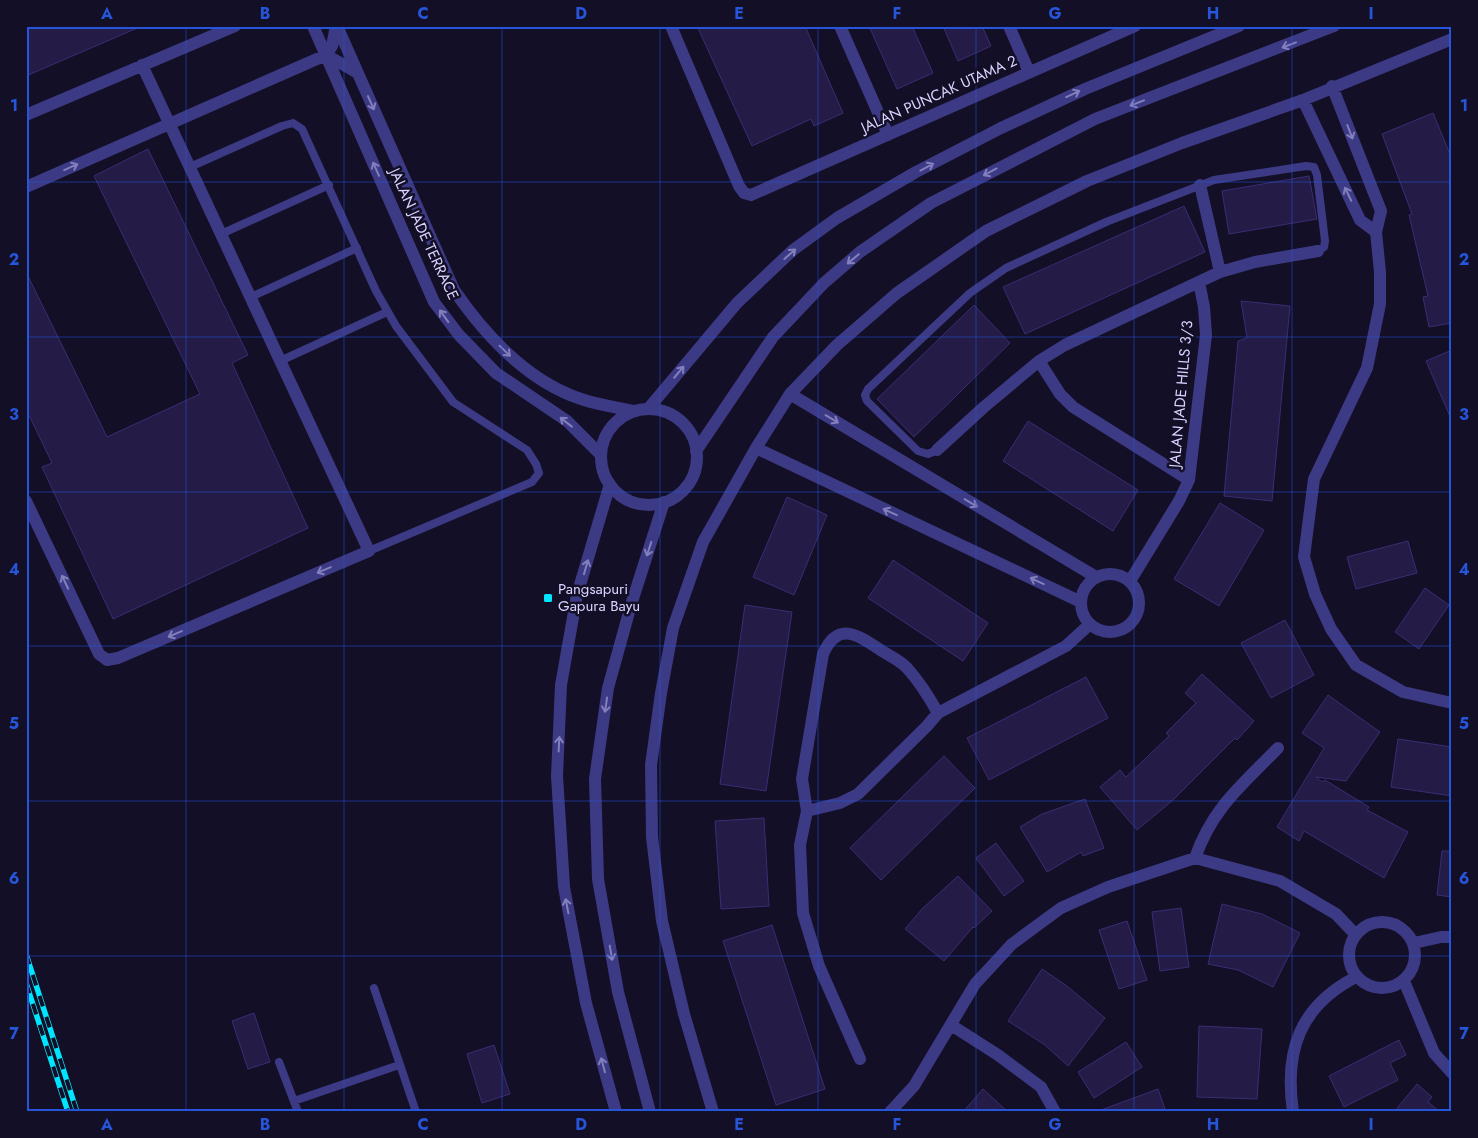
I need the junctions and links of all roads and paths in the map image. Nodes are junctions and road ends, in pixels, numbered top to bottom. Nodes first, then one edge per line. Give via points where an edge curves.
1 (235, 26) edge
2 (313, 26) edge
3 (337, 26) edge
4 (671, 26) edge
5 (840, 26) edge
6 (1009, 26) edge
7 (1135, 26) edge
8 (1239, 26) edge
9 (1334, 26) edge
10 (1452, 39) edge
11 (326, 55) junction
12 (142, 66) junction
13 (1030, 72) junction
14 (358, 73) junction
15 (1332, 86) junction
16 (1303, 100) junction
17 (26, 115) edge
18 (170, 123) junction
19 (888, 135) junction
20 (190, 167) junction
21 (329, 185) junction
22 (1200, 185) junction
23 (26, 187) edge
24 (1376, 232) junction
25 (221, 234) junction
26 (357, 248) junction
27 (1318, 252) joint
28 (1220, 272) junction
29 (1199, 282) junction
30 (250, 297) junction
31 (388, 312) junction
32 (280, 361) junction
33 (1039, 361) junction
34 (790, 394) junction
35 (648, 409) junction
36 (634, 411) junction
37 (756, 448) junction
38 (696, 450) junction
39 (937, 450) joint
40 (601, 455) junction
41 (1189, 480) junction
42 (610, 484) junction
43 (26, 501) edge
44 (664, 502) junction
45 (369, 551) junction
46 (1096, 577) junction
47 (1130, 581) junction
48 (1081, 602) junction
49 (1090, 624) junction
50 (1452, 703) edge
51 (938, 713) junction
52 (1278, 748) dead end
53 (807, 811) junction
54 (1195, 858) junction
55 (1355, 934) junction
56 (1452, 937) edge
57 (1414, 943) junction
58 (1356, 977) junction
59 (1404, 980) junction
60 (374, 988) dead end
61 (951, 1025) junction
62 (860, 1059) dead end
63 (279, 1062) dead end
64 (399, 1065) junction
65 (1452, 1073) edge
66 (294, 1101) junction
67 (298, 1112) edge
68 (416, 1112) edge
69 (616, 1112) edge
70 (650, 1112) edge
71 (713, 1112) edge
72 (890, 1112) edge
73 (1055, 1112) edge
74 (1293, 1112) edge

1 - 12 street
2 - 11 street, JALAN JADE TERRACE
3 - 11 street
3 - 14 street, JALAN JADE TERRACE
4 - 19 street, JALAN PUNCAK UTAMA 2 via 744,193 757,194
5 - 19 street
6 - 13 street
7 - 13 street, JALAN PUNCAK UTAMA 2
35 -> 8 street via 737,303 793,250 837,218 916,172 1002,128 1085,89
9 -> 38 street via 1095,119 931,203 860,252 824,283 773,338
10 - 15 street
11 - 14 street
11 - 18 street
40 -> 11 street, JALAN JADE TERRACE via 567,421 496,373 459,336 434,302
12 - 17 street
12 - 18 street
13 - 19 street, JALAN PUNCAK UTAMA 2
14 -> 36 street, JALAN JADE TERRACE via 454,290 476,322 511,357 547,382 580,399
15 - 16 street
15 -> 24 street via 1382,211
24 -> 16 street via 1360,220
16 - 34 street via 1087,181 986,231 897,293 837,345
18 - 20 street
23 -> 18 street
20 - 21 lane via 293,122 302,129
20 - 25 street
21 - 25 lane
21 - 26 lane
22 - 27 lane via 1237,176 1306,166 1314,168 1325,241
22 - 28 street
22 - 39 lane via 1106,222 1006,268 970,293 868,389 867,401 918,451 928,454
24 - 50 street via 1380,304 1367,368 1314,479 1304,557 1315,594 1331,629 1356,665 1403,692
25 - 30 street
26 - 30 lane
26 - 31 lane
27 - 28 street via 1255,262
28 - 29 street
29 - 33 street via 1065,345
29 - 41 street, JALAN JADE HILLS 3/3 via 1206,335
30 - 32 street
31 - 32 lane
31 - 45 lane via 453,402 527,450 539,473 532,482
32 - 45 street
33 - 39 street
33 - 41 street, JALAN JADE HILLS 3/3 via 1060,394 1073,407
34 - 37 street
34 -> 46 street
35 - 36 street
35 - 38 street via 667,413 684,424
36 - 40 street via 611,427
48 -> 37 street
37 - 71 street via 702,542 673,628 652,765 652,837 662,921 684,1014
38 - 44 street via 696,467 689,482
40 - 42 street via 603,471
41 - 47 street, JALAN JADE HILLS 3/3
42 - 44 street via 620,495 634,502 649,505
69 -> 42 street via 586,1003 564,887 557,776 562,685 576,604
45 -> 43 street via 107,660 99,654
44 -> 70 street via 608,688 596,779 598,879 618,992
46 - 47 street via 1114,574
46 - 48 street via 1083,592
47 - 49 street via 1140,606 1132,623 1124,629 1107,632
48 - 49 street
49 - 51 street via 1066,646
51 - 53 street via 858,794 840,803
51 - 53 street via 927,692 906,666 864,639 850,633 838,634 829,641 823,654 802,779
52 - 54 street via 1213,817
53 - 62 street via 800,845 803,913 819,966
54 - 55 street via 1280,882 1336,914
54 - 61 street via 1108,886 1061,908 1012,944 975,984
55 - 57 street via 1366,924 1394,923 1406,931
55 - 58 street via 1349,948 1349,963
56 - 57 street
57 - 59 street via 1416,956 1412,970
58 - 59 street via 1366,985 1380,989 1393,987
58 - 74 street via 1337,987 1316,1006 1302,1027 1291,1060
59 - 65 street via 1434,1053
60 - 64 lane
61 - 72 street via 914,1086
61 - 73 street via 1041,1087
63 - 66 lane
64 - 66 lane
64 - 68 lane
66 - 67 lane

